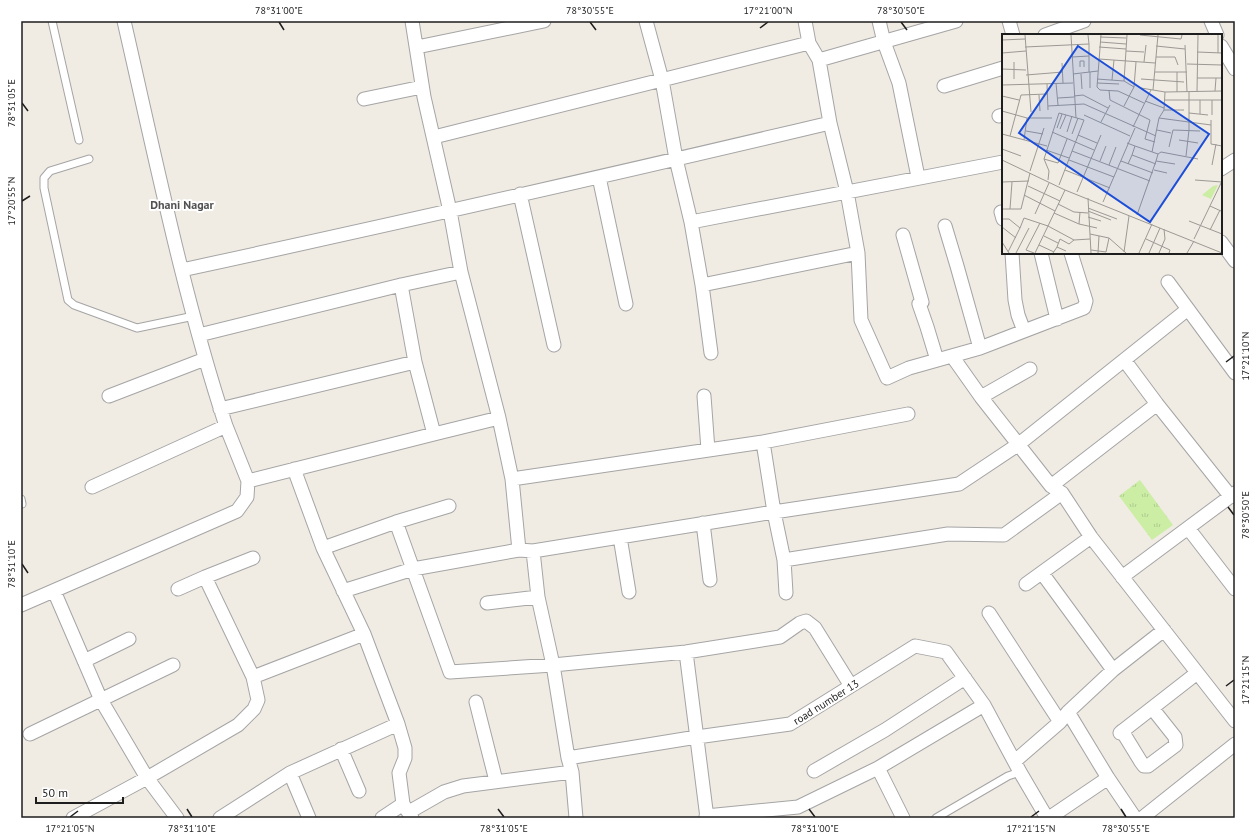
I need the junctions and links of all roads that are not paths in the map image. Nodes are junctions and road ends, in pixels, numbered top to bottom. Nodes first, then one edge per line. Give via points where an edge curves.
1 (52, 21) edge
2 (124, 21) edge
3 (412, 21) edge
4 (544, 21) edge
5 (646, 21) edge
6 (805, 21) edge
7 (879, 21) edge
8 (956, 21) edge
9 (1009, 21) edge
10 (1211, 21) edge
11 (1081, 25) edge
12 (1013, 34) edge
13 (1049, 34) edge
14 (1217, 34) edge
15 (884, 42) junction
16 (809, 44) junction
17 (417, 47) junction
18 (1222, 48) edge
19 (819, 60) junction
20 (1002, 68) edge
21 (1235, 69) edge
22 (662, 80) junction
23 (422, 86) junction
24 (944, 86) dead end
25 (364, 99) dead end
26 (830, 123) junction
27 (434, 137) junction
28 (79, 140) dead end
29 (89, 159) dead end
30 (676, 159) junction
31 (1235, 160) edge
32 (1002, 162) edge
33 (1222, 168) edge
34 (599, 177) junction
35 (918, 178) junction
36 (846, 192) junction
37 (520, 194) junction
38 (450, 211) junction
39 (691, 222) junction
40 (945, 226) dead end
41 (903, 235) dead end
42 (1222, 243) edge
43 (858, 253) junction
44 (1012, 254) edge
45 (1041, 254) edge
46 (1071, 254) edge
47 (1235, 261) edge
48 (182, 270) junction
49 (461, 272) junction
50 (1168, 282) dead end
51 (400, 285) junction
52 (702, 285) junction
53 (626, 304) dead end
54 (1188, 309) junction
55 (194, 316) junction
56 (1057, 319) junction
57 (1024, 331) junction
58 (199, 334) junction
59 (554, 345) dead end
60 (980, 348) junction
61 (711, 353) dead end
62 (952, 356) junction
63 (205, 359) junction
64 (937, 360) junction
65 (1125, 361) junction
66 (415, 362) junction
67 (1030, 369) dead end
68 (1235, 373) edge
69 (109, 396) dead end
70 (704, 396) dead end
71 (981, 397) junction
72 (1157, 404) junction
73 (220, 409) junction
74 (908, 414) dead end
75 (499, 418) junction
76 (226, 426) junction
77 (434, 434) junction
78 (763, 442) junction
79 (1020, 444) junction
80 (708, 450) junction
81 (294, 469) junction
82 (512, 479) junction
83 (248, 481) junction
84 (92, 487) dead end
85 (1057, 489) junction
86 (1233, 495) edge
87 (449, 506) dead end
88 (774, 512) junction
89 (396, 522) junction
90 (703, 523) junction
91 (1188, 528) junction
92 (620, 537) junction
93 (1091, 537) junction
94 (323, 548) junction
95 (519, 550) junction
96 (532, 550) junction
97 (253, 558) dead end
98 (784, 560) junction
99 (413, 569) junction
100 (1042, 573) junction
101 (205, 577) junction
102 (1122, 577) junction
103 (710, 580) dead end
104 (1026, 584) dead end
105 (178, 589) dead end
106 (1235, 589) edge
107 (54, 591) junction
108 (343, 591) junction
109 (629, 592) dead end
110 (786, 593) dead end
111 (538, 597) junction
112 (487, 603) dead end
113 (21, 605) edge
114 (989, 613) dead end
115 (1164, 630) junction
116 (364, 634) junction
117 (129, 639) dead end
118 (686, 652) junction
119 (84, 662) junction
120 (173, 665) dead end
121 (552, 665) junction
122 (1113, 670) junction
123 (1197, 673) junction
124 (253, 677) junction
125 (965, 678) junction
126 (851, 686) junction
127 (101, 700) junction
128 (476, 702) dead end
129 (984, 705) junction
130 (1152, 708) junction
131 (1064, 717) junction
132 (1235, 721) edge
133 (398, 724) junction
134 (30, 734) dead end
135 (697, 737) junction
136 (1235, 744) edge
137 (341, 749) junction
138 (568, 758) junction
139 (1017, 767) junction
140 (878, 768) junction
141 (814, 771) dead end
142 (572, 772) junction
143 (290, 773) junction
144 (147, 778) junction
145 (1108, 778) junction
146 (496, 781) junction
147 (359, 791) dead end
148 (408, 811) edge
149 (801, 813) edge
150 (706, 817) edge
151 (72, 818) edge
152 (177, 818) edge
153 (220, 818) edge
154 (309, 818) edge
155 (382, 818) edge
156 (576, 818) edge
157 (903, 818) edge
158 (936, 818) edge
159 (1048, 818) edge
160 (1135, 818) edge
161 (1142, 818) edge

1 - 28 lane
2 - 48 street
3 - 17 street
4 - 17 street
5 - 22 street
6 - 16 street
7 - 15 street
8 - 15 street
9 - 12 street
10 - 14 street
11 - 13 street
15 - 19 street
15 - 35 street via 898,83
16 - 19 street
16 - 22 street
17 - 23 street
18 - 21 street
19 - 26 street
20 - 24 street
22 - 27 street
22 - 30 street
23 - 25 street
23 - 27 street
26 - 30 street
26 - 36 street
27 - 38 street
29 - 55 lane via 50,171 44,178 68,300 74,305 137,328
30 - 34 street
30 - 39 street
31 - 33 street
32 - 35 street
34 - 37 street
34 - 53 street
35 - 36 street
36 - 39 street
36 - 43 street
37 - 38 street
37 - 59 street
38 - 48 street
38 - 49 street
39 - 52 street
40 - 60 street
41 - 64 street via 922,302 919,304 920,309
42 - 47 street
43 - 52 street
43 - 64 street via 861,320 887,378
44 - 57 street via 1018,315
45 - 56 street
46 - 56 street via 1086,301 1084,308
48 - 55 street
49 - 51 street
49 - 75 street
50 - 54 street
51 - 58 street
51 - 66 street
52 - 61 street
54 - 65 street
54 - 68 street
55 - 58 street
56 - 57 street
57 - 60 street
58 - 63 street
60 - 62 street
62 - 64 street
62 - 71 street
63 - 69 street
63 - 73 street
65 - 72 street
65 - 79 street
66 - 73 street
66 - 77 street
67 - 71 street
70 - 80 street
71 - 79 street
72 - 85 street
72 - 86 street
73 - 76 street
74 - 78 street
75 - 77 street
75 - 82 street
76 - 83 street
76 - 84 street
77 - 81 street
78 - 80 street
78 - 88 street
79 - 85 street
79 - 88 street via 959,484
80 - 82 street
81 - 83 street
81 - 94 street
82 - 95 street
83 - 107 street via 247,497 237,511
85 - 93 street
85 - 98 street via 1004,535 948,534
86 - 91 street
87 - 89 street
88 - 90 street
88 - 98 street
89 - 94 street
89 - 99 street
90 - 92 street
90 - 103 street
91 - 102 street
91 - 106 street
92 - 96 street
92 - 109 street
93 - 100 street
93 - 102 street
94 - 108 street
95 - 96 street
95 - 99 street
96 - 111 street
97 - 101 street
98 - 110 street
99 - 108 street
99 - 121 street via 450,672
100 - 104 street
100 - 122 street
101 - 105 street
101 - 124 street
102 - 115 street
107 - 113 street
107 - 119 street
108 - 116 street
111 - 112 street
111 - 121 street
114 - 131 street
115 - 122 street
115 - 123 street
116 - 124 street
116 - 133 street
117 - 119 street
118 - 121 street
118 - 126 street via 780,637 806,621 815,628
118 - 135 street
119 - 127 street
120 - 127 street
121 - 138 street
122 - 131 street
123 - 130 street
123 - 132 street
124 - 144 street via 258,700 254,709 238,725
125 - 126 street, road number 13 via 946,652 915,646
125 - 129 street, road number 13
125 - 141 street via 885,730
126 - 135 street, road number 13 via 790,724
127 - 134 street
127 - 144 street
128 - 146 street
129 - 139 street, road number 13
129 - 140 street
130 - 130 street via 1121,732 1144,766 1148,766 1176,745 1175,737
131 - 139 street
131 - 145 street
133 - 137 street
133 - 148 street via 405,748 405,758 399,773
135 - 138 street, road number 13
135 - 150 street
136 - 161 street
137 - 143 street
137 - 147 street
138 - 142 street
139 - 158 lane via 1008,776
139 - 159 street, road number 13
140 - 149 street
140 - 157 street
142 - 146 street
142 - 156 street
143 - 153 street
143 - 154 street
144 - 151 street
144 - 152 street
145 - 159 street
145 - 160 street
146 - 148 street via 444,792
148 - 155 street
149 - 150 street

